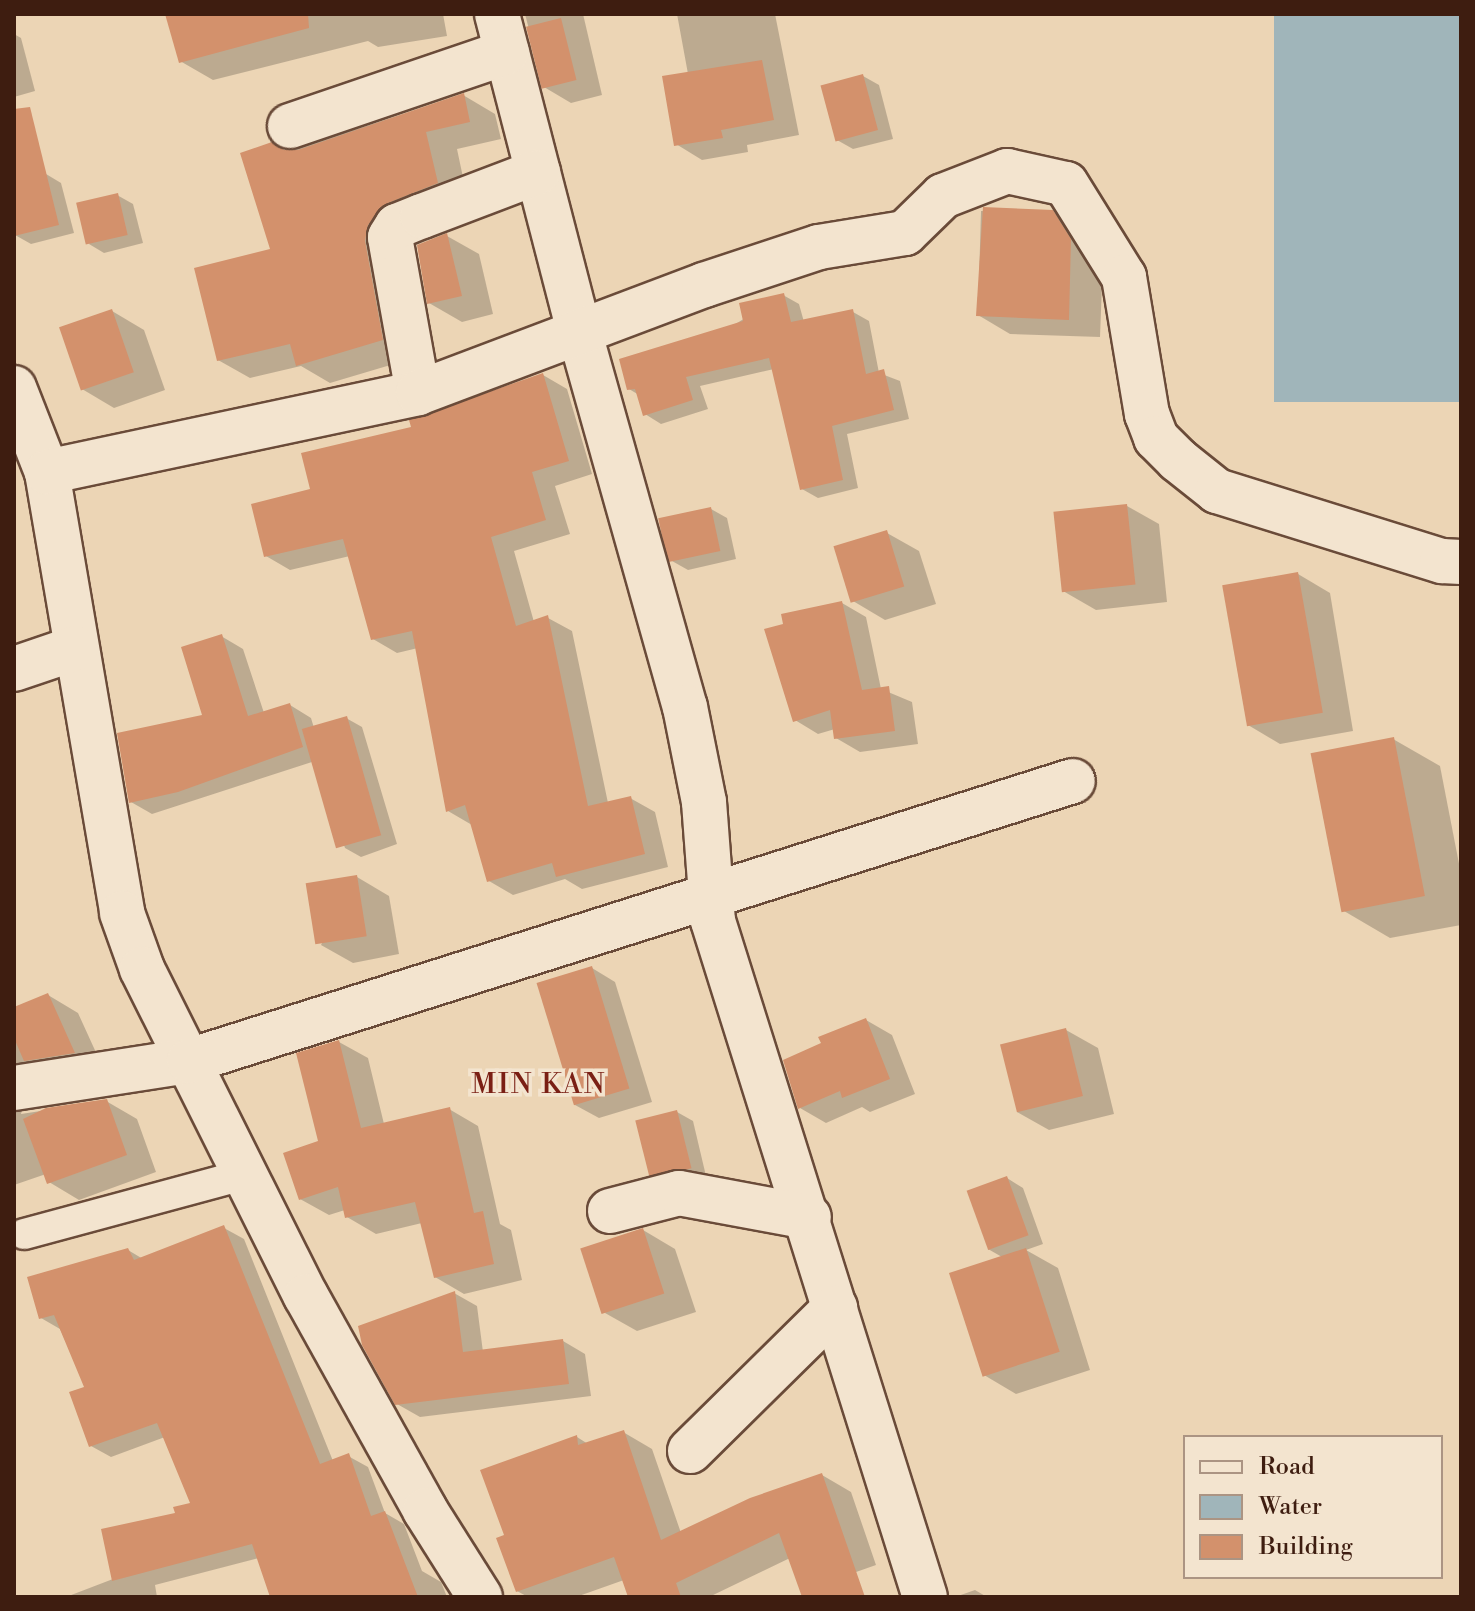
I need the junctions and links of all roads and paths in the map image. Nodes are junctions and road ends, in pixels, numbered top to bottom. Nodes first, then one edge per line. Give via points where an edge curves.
1 (502, 33) edge
2 (290, 126) dead end
3 (538, 172) junction
4 (580, 334) junction
5 (14, 388) edge
6 (418, 393) junction
7 (47, 472) junction
8 (1461, 562) edge
9 (76, 648) junction
10 (14, 669) edge
11 (1073, 781) dead end
12 (710, 900) junction
13 (189, 1061) junction
14 (14, 1088) edge
15 (246, 1174) junction
16 (610, 1211) dead end
17 (809, 1217) junction
18 (24, 1234) dead end
19 (835, 1308) junction
20 (690, 1451) dead end
21 (480, 1597) edge
22 (925, 1597) edge

1 - 2 street
1 - 3 street
3 - 4 street
3 - 6 street via 409,221 390,237
4 - 6 street
4 - 8 street via 819,247 905,233 943,196 1007,171 1066,184 1124,277 1147,414 1156,438 1178,460 1217,491 1442,561
4 - 12 street via 685,707 704,802
5 - 7 street
6 - 7 street
7 - 9 street
9 - 10 street
9 - 13 street via 122,913 142,969
11 - 12 street
12 - 13 street
12 - 17 street
13 - 14 street
13 - 15 street
15 - 18 lane
15 - 21 street via 425,1510
16 - 17 street via 679,1193
17 - 19 street
19 - 20 street
19 - 22 street

